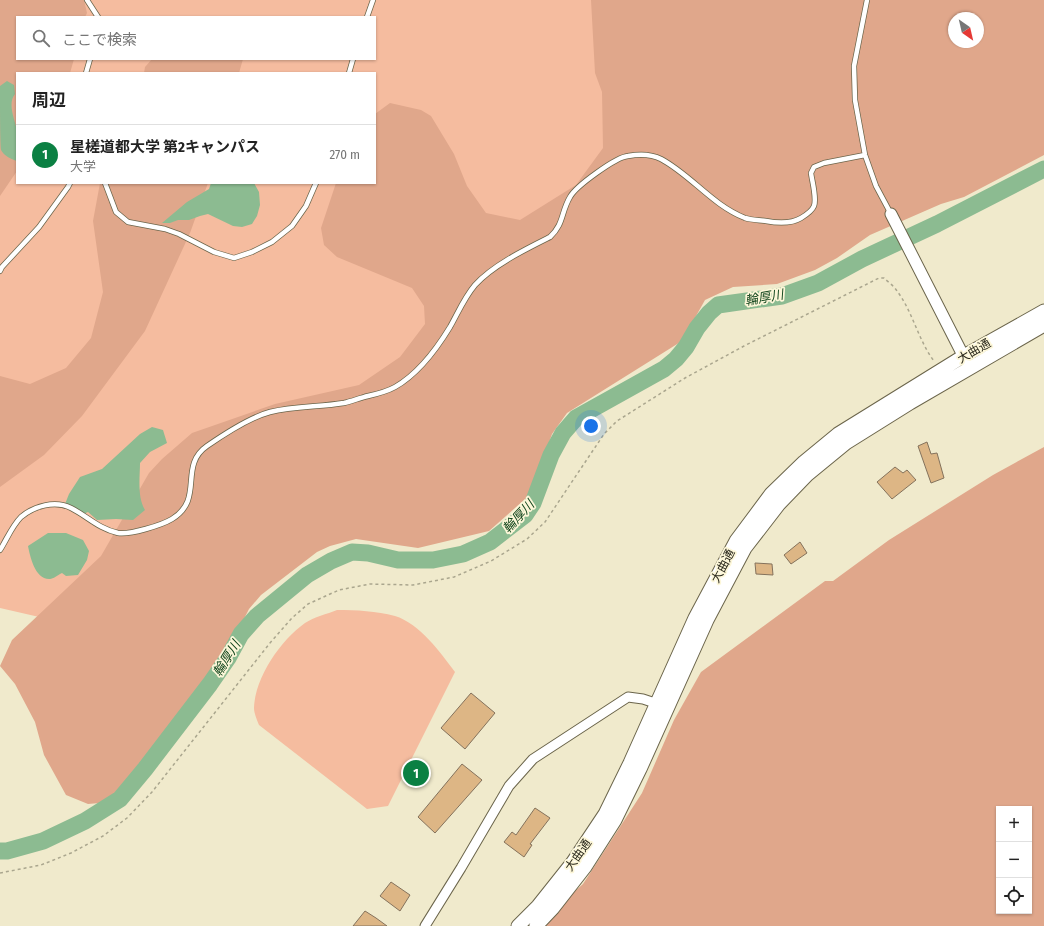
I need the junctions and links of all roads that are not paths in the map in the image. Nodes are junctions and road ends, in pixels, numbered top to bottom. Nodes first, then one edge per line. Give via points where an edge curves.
1 (87, 0) edge
2 (373, 0) edge
3 (867, 0) edge
4 (97, 16) edge
5 (367, 16) edge
6 (90, 60) edge
7 (353, 60) edge
8 (86, 72) edge
9 (349, 72) edge
10 (865, 155) junction
11 (69, 184) edge
12 (105, 184) edge
13 (316, 184) edge
14 (891, 214) joint
15 (0, 271) edge
16 (1044, 311) edge
17 (1044, 325) edge
18 (967, 362) junction
19 (0, 550) edge
20 (662, 706) junction
21 (425, 926) edge
22 (518, 926) edge
23 (536, 926) edge

1 - 4 lane
2 - 5 lane
3 - 10 lane via 854,66 855,100
6 - 8 lane
7 - 9 lane
10 - 14 lane via 876,186
10 - 19 lane via 814,167 810,173 814,189 814,206 808,214 795,222 774,223 746,218 720,205 660,159 649,155 626,156 576,189 566,205 557,231 550,237 492,269 477,283 422,365 396,386 345,402 268,413 231,430 205,447 196,459 193,464 189,501 180,513 170,520 135,532 118,533 103,528 70,508 50,504 38,507 16,522
11 - 15 lane via 39,227
12 - 13 lane via 116,212 128,222 165,229 214,252 234,258 272,242 292,226 306,206
14 - 18 street
16 - 18 main road, 大曲通
17 - 18 main road, 大曲通
18 - 20 main road, 大曲通 via 846,443 807,475 779,504 745,548
18 - 20 main road, 大曲通 via 940,371 838,434 770,494 736,541 695,618
20 - 21 street via 628,697 533,759 509,786
20 - 22 main road, 大曲通 via 605,814 574,862
20 - 23 main road, 大曲通 via 640,769 615,820 585,868

